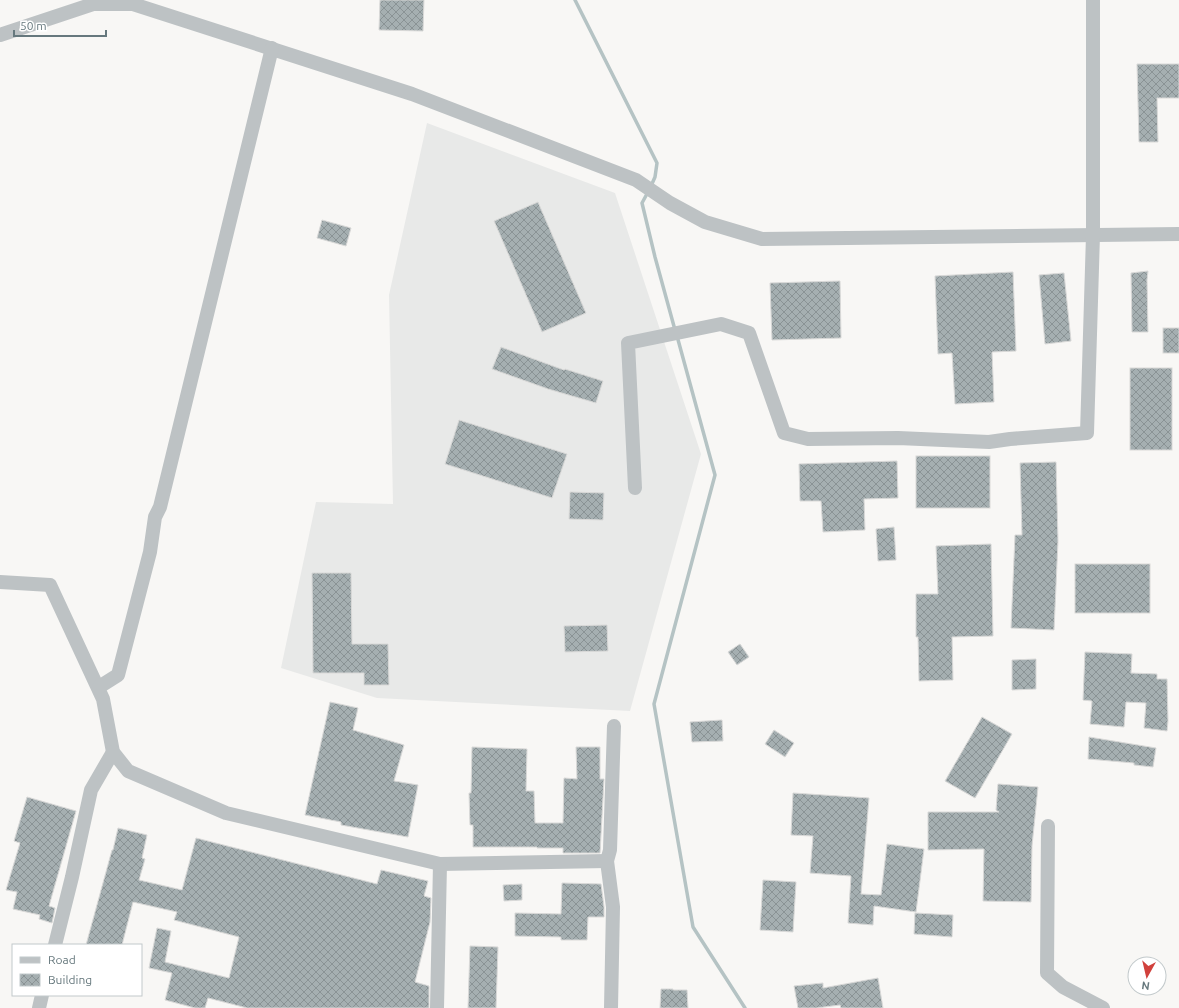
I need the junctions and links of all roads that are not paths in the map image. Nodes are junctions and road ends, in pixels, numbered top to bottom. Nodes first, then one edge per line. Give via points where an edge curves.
1 (1094, 0) edge
2 (114, 2) edge
3 (0, 35) edge
4 (272, 48) junction
5 (1179, 234) edge
6 (1093, 235) junction
7 (635, 488) dead end
8 (0, 582) edge
9 (99, 687) junction
10 (614, 726) dead end
11 (113, 752) junction
12 (1048, 826) dead end
13 (607, 861) junction
14 (440, 864) junction
15 (55, 944) edge
16 (42, 996) edge
17 (39, 1008) edge
18 (437, 1008) edge
19 (611, 1008) edge
20 (1103, 1008) edge

1 - 6 street
2 - 3 street via 93,4
2 - 4 street via 133,4
4 - 6 street via 412,94 636,180 670,203 706,222 762,239
4 - 9 street via 118,675
5 - 6 street
6 - 7 street via 1087,433 989,442 898,438 808,439 784,433 749,333 721,324 628,343
8 - 9 street via 50,585
9 - 11 street
10 - 13 street via 610,850
11 - 14 street via 128,771 226,813
11 - 15 street via 92,790
12 - 20 street via 1047,974 1063,987
13 - 14 street
13 - 19 street via 613,907
14 - 18 street
16 - 17 street

